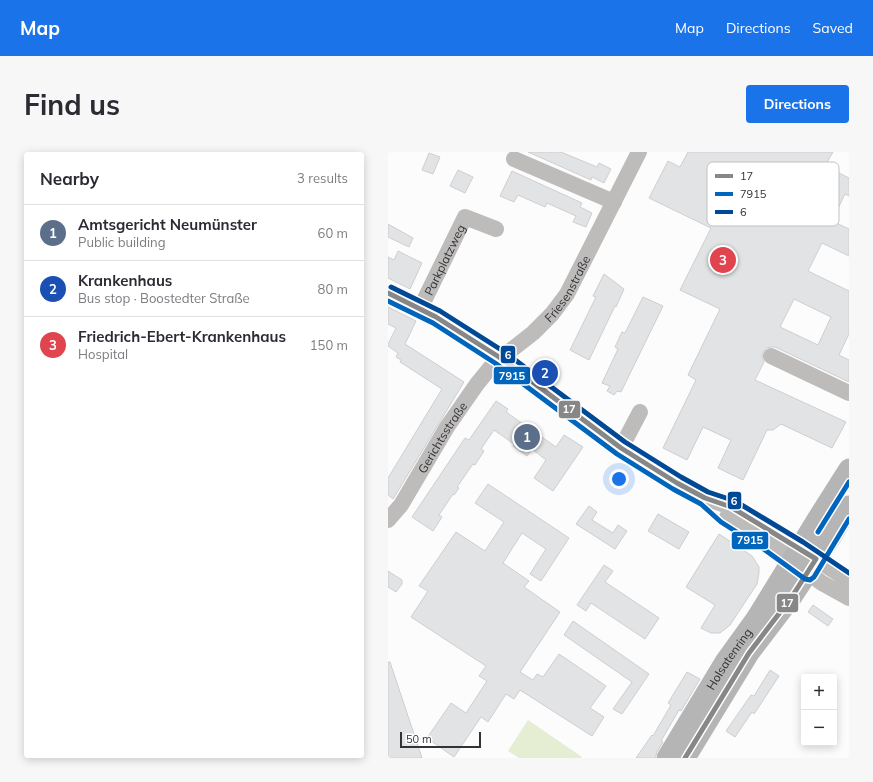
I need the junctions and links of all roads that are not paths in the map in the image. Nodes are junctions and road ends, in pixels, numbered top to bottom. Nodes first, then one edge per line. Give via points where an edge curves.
1 (639, 152) edge
2 (514, 159) dead end
3 (614, 202) junction
4 (496, 229) dead end
5 (388, 293) edge
6 (420, 309) junction
7 (771, 356) dead end
8 (500, 358) junction
9 (849, 393) edge
10 (640, 412) dead end
11 (621, 448) junction
12 (849, 469) edge
13 (849, 506) edge
14 (388, 520) edge
15 (804, 560) junction
16 (849, 582) edge
17 (849, 598) edge
18 (667, 758) edge
19 (685, 758) edge

1 - 3 street, Friesenstraße
2 - 3 street
3 - 8 street, Friesenstraße via 568,294 533,333
4 - 6 street, Parkplatzweg via 465,217
5 - 6 street
6 - 8 street
7 - 9 street
8 - 11 street
8 - 14 street, Gerichtsstraße via 463,403 401,505
10 - 11 street
11 - 15 street via 705,498 725,516
12 - 15 main road
13 - 15 main road via 831,537
15 - 16 street
15 - 17 street
15 - 18 main road, Holsatenring via 725,662
15 - 19 main road, Holsatenring via 791,598 748,653

